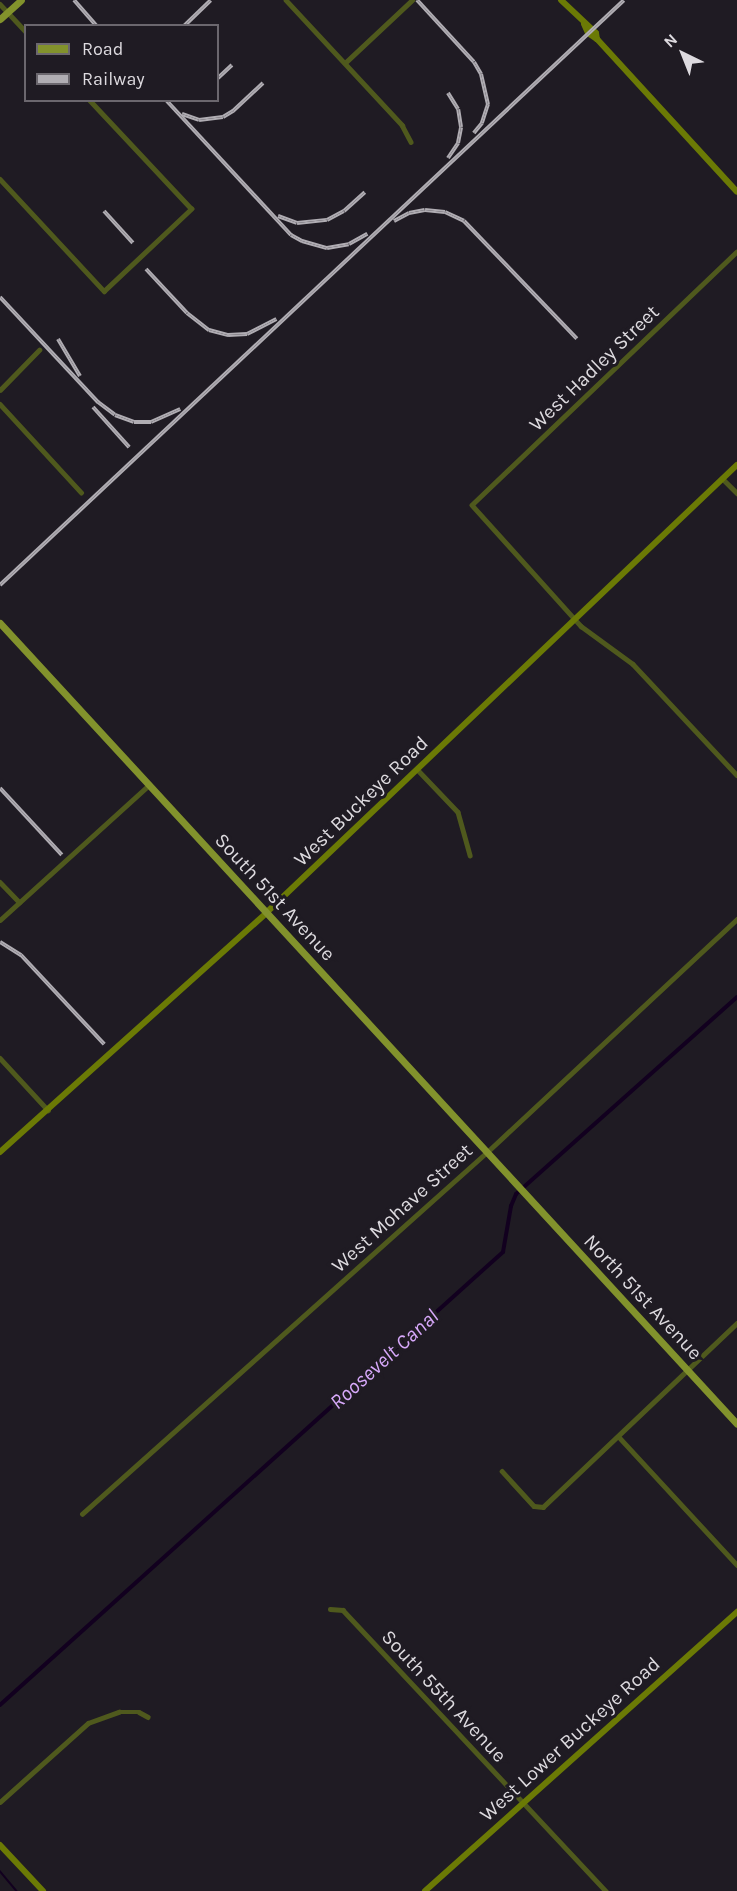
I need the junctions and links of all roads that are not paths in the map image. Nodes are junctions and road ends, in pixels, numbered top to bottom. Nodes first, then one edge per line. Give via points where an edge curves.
1 (21, 0) edge
2 (286, 0) edge
3 (412, 0) edge
4 (561, 0) edge
5 (0, 4) edge
6 (7, 13) junction
7 (0, 20) edge
8 (24, 30) edge
9 (345, 63) junction
10 (91, 102) edge
11 (411, 142) dead end
12 (0, 179) edge
13 (737, 192) edge
14 (737, 252) edge
15 (39, 350) dead end
16 (1, 388) edge
17 (0, 404) edge
18 (737, 465) edge
19 (723, 479) junction
20 (81, 492) dead end
21 (737, 494) edge
22 (575, 620) junction
23 (0, 623) edge
24 (417, 769) junction
25 (737, 775) edge
26 (149, 785) junction
27 (470, 855) dead end
28 (0, 882) edge
29 (19, 903) junction
30 (266, 913) junction
31 (737, 919) edge
32 (0, 920) edge
33 (0, 1058) edge
34 (48, 1110) junction
35 (0, 1152) edge
36 (487, 1152) junction
37 (525, 1193) joint
38 (737, 1323) edge
39 (688, 1370) junction
40 (737, 1424) edge
41 (619, 1437) junction
42 (502, 1471) dead end
43 (82, 1514) dead end
44 (737, 1565) edge
45 (330, 1609) dead end
46 (737, 1612) edge
47 (148, 1717) dead end
48 (0, 1802) edge
49 (523, 1803) junction
50 (0, 1845) edge
51 (43, 1891) edge
52 (425, 1891) edge
53 (606, 1891) edge

1 - 6 main road
2 - 9 street
3 - 9 street
4 - 13 main road via 592,29
5 - 6 street
6 - 7 main road
6 - 8 street
9 - 11 street via 402,125
10 - 12 street via 191,209 104,291
14 - 22 street, West Hadley Street via 472,505
15 - 16 street
17 - 20 street
18 - 19 main road, West Buckeye Road
19 - 21 street
19 - 22 main road, West Buckeye Road
22 - 24 main road, West Buckeye Road
22 - 25 street via 595,639 633,664
23 - 26 main road, South 51st Avenue
24 - 27 street via 458,812
24 - 30 main road, West Buckeye Road
26 - 29 street
26 - 30 main road, South 51st Avenue
28 - 29 street
29 - 32 street
30 - 34 main road, West Buckeye Road
30 - 36 main road, South 51st Avenue
31 - 36 street, West Mohave Street
33 - 34 street
34 - 35 main road, West Buckeye Road
36 - 37 main road, South 51st Avenue
36 - 43 street, West Mohave Street
37 - 39 main road, North 51st Avenue
38 - 39 street
39 - 40 main road, North 51st Avenue
39 - 41 street
41 - 42 street via 538,1509
41 - 44 street
45 - 49 street, South 55th Avenue via 344,1611
46 - 49 main road, West Lower Buckeye Road
47 - 48 street via 140,1712 118,1712 88,1723
49 - 52 main road, West Lower Buckeye Road
49 - 53 street, South 55th Avenue
50 - 51 main road

